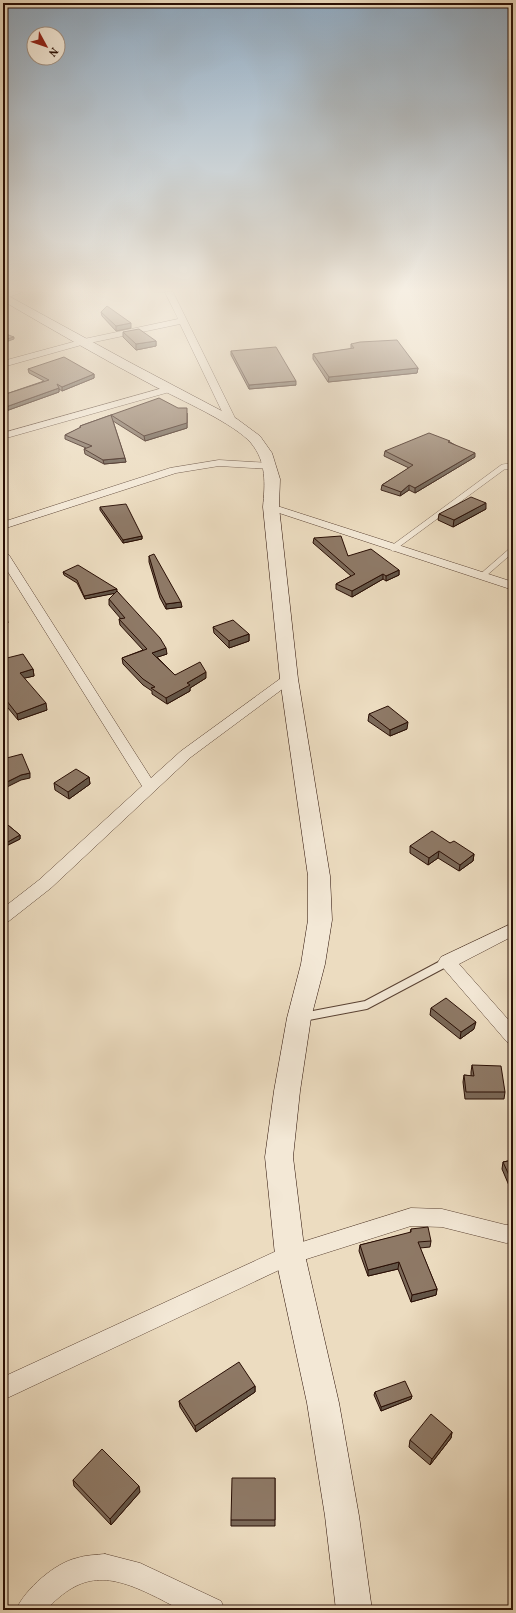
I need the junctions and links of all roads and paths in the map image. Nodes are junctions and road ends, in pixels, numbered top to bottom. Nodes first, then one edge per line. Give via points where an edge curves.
1 (128, 367) edge
2 (205, 367) edge
3 (170, 389) junction
4 (232, 422) junction
5 (3, 436) edge
6 (270, 466) junction
7 (513, 466) edge
8 (271, 507) junction
9 (3, 526) edge
10 (393, 548) junction
11 (513, 549) edge
12 (3, 555) edge
13 (482, 576) junction
14 (513, 586) edge
15 (289, 679) junction
16 (150, 787) junction
17 (3, 917) edge
18 (513, 929) edge
19 (447, 962) junction
20 (299, 1018) junction
21 (513, 1037) edge
22 (513, 1234) edge
23 (290, 1255) junction
24 (3, 1389) edge
25 (29, 1610) edge
26 (212, 1610) edge
27 (354, 1610) edge

1 - 3 street
2 - 4 street
3 - 4 street
3 - 5 street
4 - 6 street via 255,439
6 - 8 street via 273,479
6 - 9 street via 219,463 174,470
7 - 10 lane via 503,466
8 - 10 street
8 - 15 street
10 - 13 street
11 - 13 lane
12 - 16 street
13 - 14 street
15 - 16 street via 186,754
15 - 20 street via 319,876 318,935
16 - 17 street via 46,884
18 - 19 street
19 - 20 lane via 366,1005
19 - 21 street
20 - 23 street via 278,1157
22 - 23 street via 442,1218 411,1217
23 - 24 street
23 - 27 street via 323,1403 342,1516
25 - 26 street via 50,1587 77,1570 105,1567 140,1576

